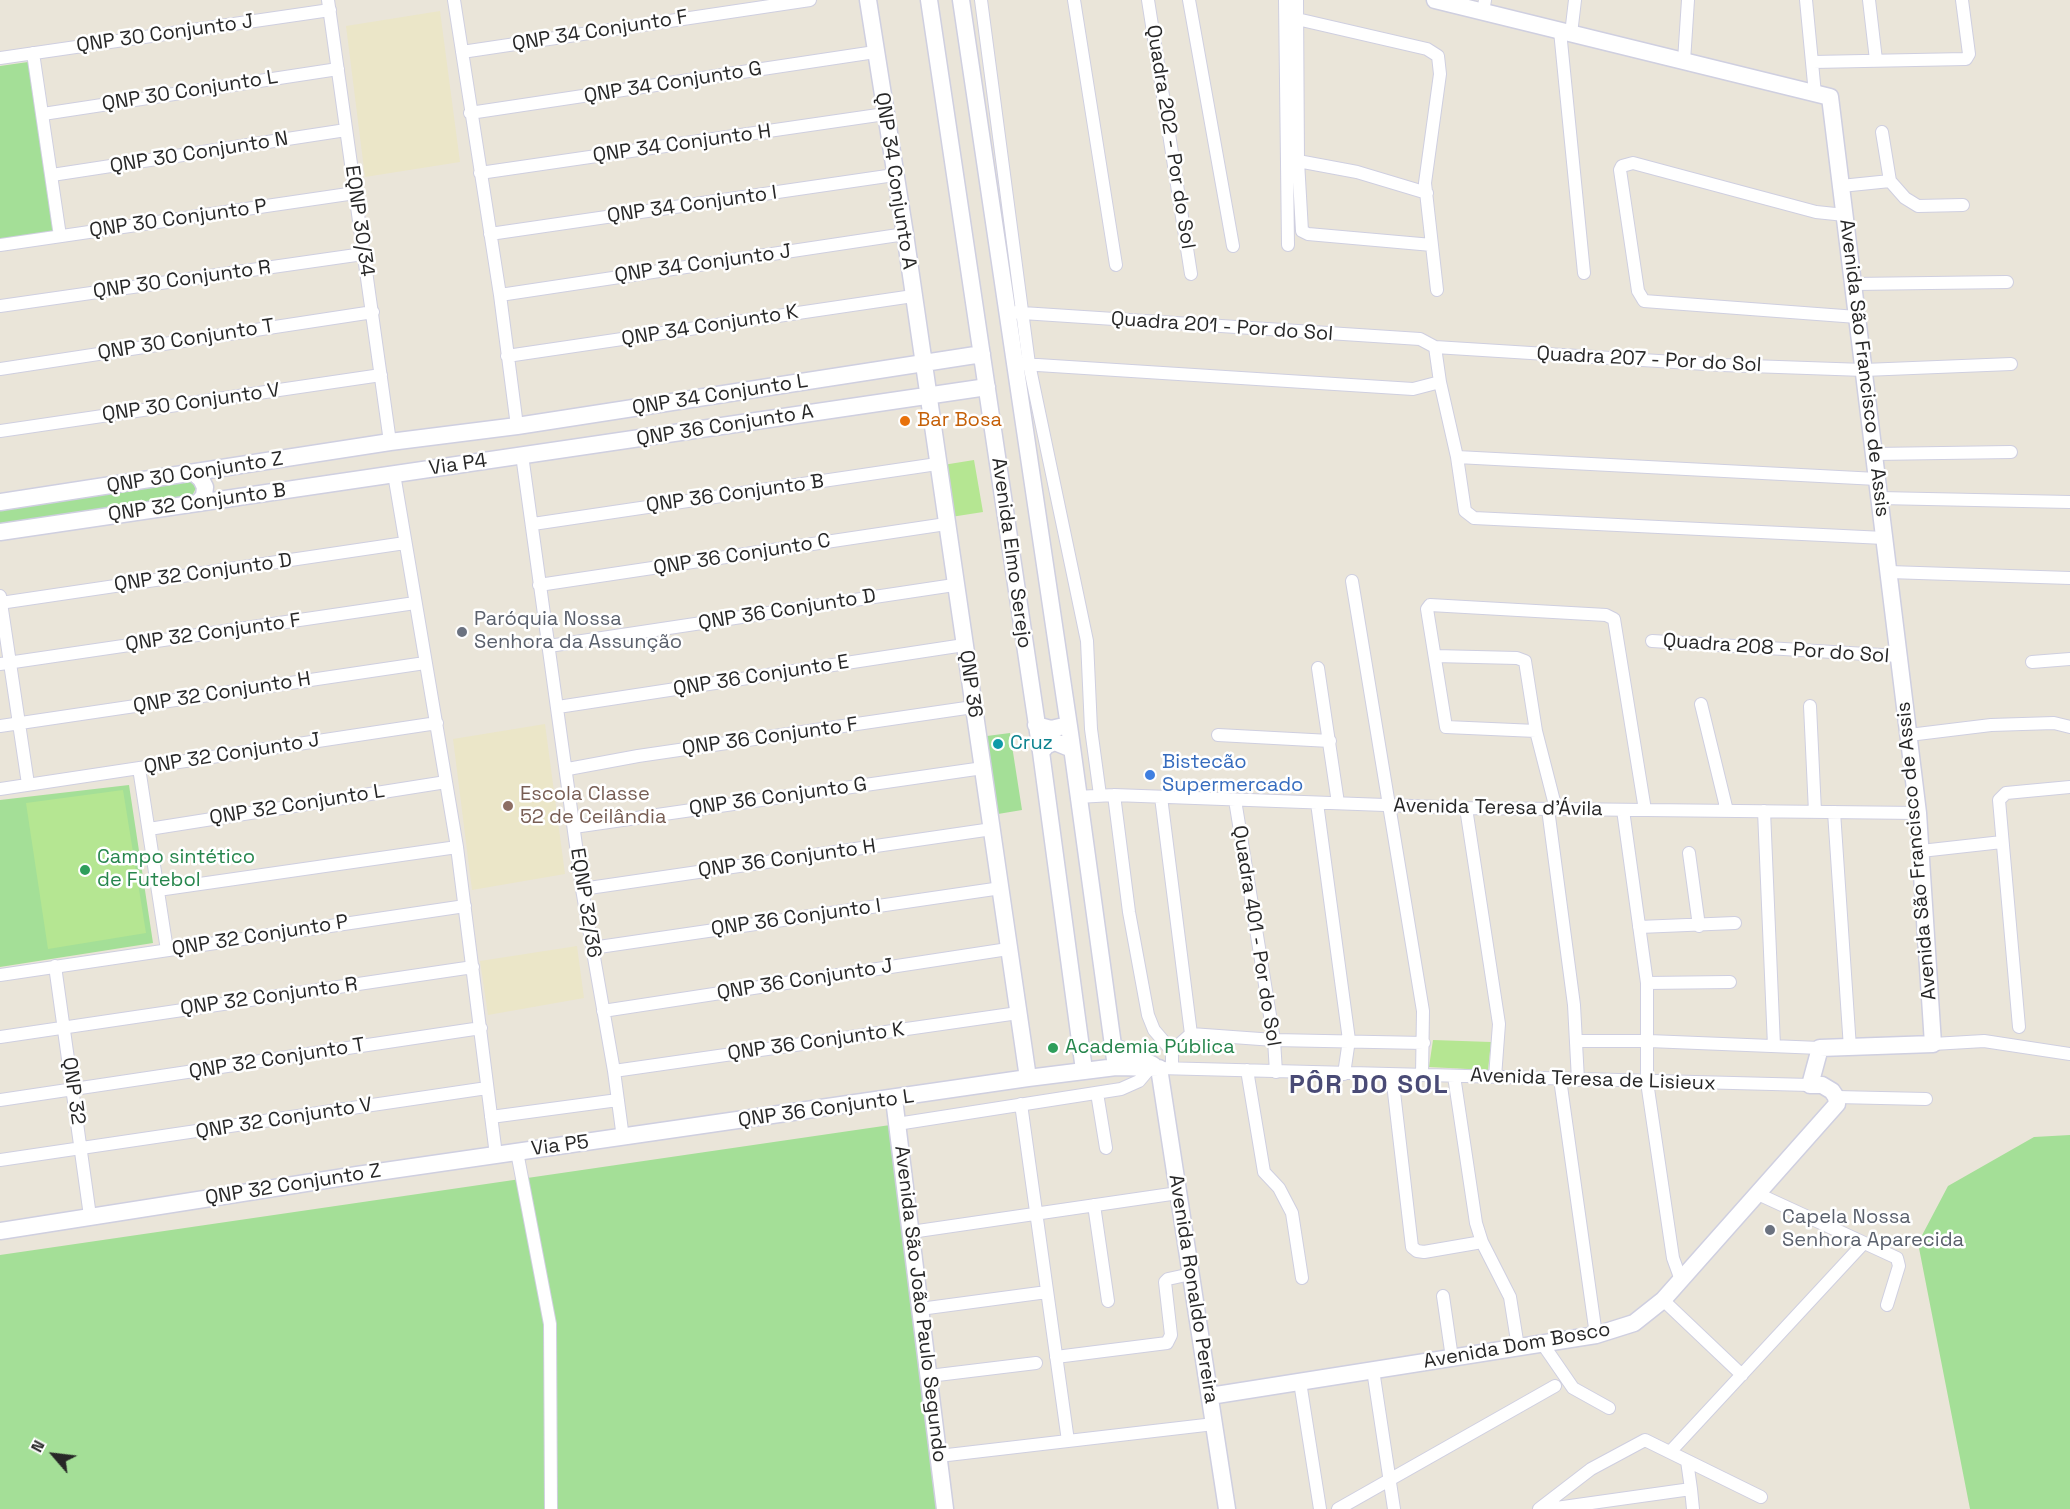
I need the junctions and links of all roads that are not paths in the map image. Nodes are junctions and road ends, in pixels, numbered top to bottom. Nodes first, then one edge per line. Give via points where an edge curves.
1 (454, 0) edge
2 (810, 0) edge
3 (868, 0) edge
4 (960, 0) edge
5 (981, 0) edge
6 (1074, 0) edge
7 (1148, 0) edge
8 (1189, 0) edge
9 (1285, 0) edge
10 (1297, 0) edge
11 (1435, 0) edge
12 (1575, 0) edge
13 (1688, 0) edge
14 (1806, 0) edge
15 (1869, 0) edge
16 (1962, 0) edge
17 (930, 2) edge
18 (329, 5) edge
19 (1484, 6) edge
20 (1298, 19) junction
21 (1565, 32) junction
22 (462, 52) junction
23 (875, 52) junction
24 (33, 53) junction
25 (0, 58) edge
26 (1876, 60) junction
27 (1684, 61) junction
28 (1813, 62) junction
29 (338, 69) junction
30 (1815, 93) junction
31 (470, 113) junction
32 (43, 114) junction
33 (885, 114) junction
34 (346, 130) junction
35 (1882, 132) dead end
36 (1298, 161) junction
37 (480, 173) junction
38 (52, 175) junction
39 (894, 175) junction
40 (1890, 180) junction
41 (1841, 186) junction
42 (355, 193) junction
43 (1426, 194) junction
44 (1963, 205) dead end
45 (1845, 215) junction
46 (490, 234) junction
47 (905, 234) junction
48 (60, 236) junction
49 (0, 245) edge
50 (1288, 245) dead end
51 (1233, 246) dead end
52 (1432, 246) junction
53 (363, 254) junction
54 (1116, 265) dead end
55 (1584, 273) dead end
56 (1191, 274) dead end
57 (2007, 282) dead end
58 (1853, 284) junction
59 (1437, 290) dead end
60 (500, 295) junction
61 (913, 296) junction
62 (0, 306) edge
63 (373, 312) junction
64 (1014, 313) junction
65 (1857, 317) junction
66 (1435, 347) junction
67 (982, 354) junction
68 (507, 356) junction
69 (922, 362) junction
70 (1022, 364) junction
71 (2011, 364) dead end
72 (0, 369) edge
73 (1864, 370) junction
74 (381, 375) junction
75 (1440, 382) junction
76 (987, 387) junction
77 (927, 395) junction
78 (689, 400) junction
79 (664, 404) junction
80 (517, 426) junction
81 (0, 431) edge
82 (692, 431) junction
83 (668, 434) junction
84 (390, 442) junction
85 (2011, 452) dead end
86 (1874, 454) junction
87 (522, 456) junction
88 (1457, 457) junction
89 (937, 464) junction
90 (223, 469) junction
91 (194, 473) junction
92 (394, 474) junction
93 (1877, 479) junction
94 (1880, 498) junction
95 (225, 500) junction
96 (0, 502) edge
97 (2070, 502) edge
98 (198, 503) junction
99 (533, 524) junction
100 (946, 524) junction
101 (0, 532) edge
102 (1884, 538) junction
103 (405, 543) junction
104 (1889, 572) junction
105 (2070, 578) edge
106 (1352, 581) dead end
107 (539, 585) junction
108 (954, 585) junction
109 (0, 600) edge
110 (416, 603) junction
111 (1652, 641) dead end
112 (964, 645) junction
113 (549, 646) junction
114 (1435, 656) junction
115 (1899, 656) junction
116 (2070, 659) edge
117 (2032, 662) dead end
118 (425, 663) junction
119 (5, 664) edge
120 (1318, 668) dead end
121 (1701, 704) dead end
122 (1810, 705) dead end
123 (558, 707) junction
124 (973, 707) junction
125 (20, 723) junction
126 (437, 723) junction
127 (1036, 724) junction
128 (1068, 725) junction
129 (0, 726) edge
130 (2070, 727) edge
131 (1091, 729) junction
132 (1536, 731) junction
133 (1218, 735) dead end
134 (1909, 735) junction
135 (1330, 741) junction
136 (1072, 749) junction
137 (1041, 752) junction
138 (139, 768) junction
139 (983, 768) junction
140 (567, 769) junction
141 (446, 782) junction
142 (28, 784) junction
143 (2070, 787) edge
144 (0, 789) edge
145 (1100, 795) junction
146 (1114, 795) junction
147 (1077, 797) junction
148 (1161, 797) junction
149 (1235, 800) junction
150 (1317, 802) junction
151 (1338, 803) junction
152 (1390, 806) junction
153 (1466, 808) junction
154 (1552, 809) junction
155 (1623, 810) junction
156 (1645, 810) junction
157 (1727, 811) junction
158 (1764, 811) junction
159 (1815, 812) junction
160 (1834, 813) junction
161 (1918, 813) junction
162 (574, 827) junction
163 (149, 829) junction
164 (992, 829) junction
165 (2002, 842) junction
166 (457, 847) junction
167 (1921, 851) junction
168 (1689, 853) dead end
169 (1001, 888) junction
170 (582, 889) junction
171 (158, 890) junction
172 (465, 906) junction
173 (1735, 923) dead end
174 (1699, 926) junction
175 (1639, 927) junction
176 (592, 948) junction
177 (1008, 949) junction
178 (167, 950) junction
179 (55, 966) junction
180 (473, 967) junction
181 (0, 975) edge
182 (1730, 982) dead end
183 (1647, 983) junction
184 (603, 1011) junction
185 (1018, 1013) junction
186 (2019, 1027) dead end
187 (65, 1028) junction
188 (480, 1028) junction
189 (1191, 1034) junction
190 (0, 1036) edge
191 (1274, 1040) junction
192 (1349, 1040) junction
193 (1578, 1041) junction
194 (1649, 1041) junction
195 (1424, 1043) junction
196 (1934, 1044) junction
197 (1113, 1046) junction
198 (1774, 1046) junction
199 (1820, 1048) junction
200 (1850, 1048) junction
201 (1172, 1051) junction
202 (2070, 1054) edge
203 (1116, 1067) junction
204 (1160, 1068) junction
205 (1084, 1070) junction
206 (1247, 1070) junction
207 (614, 1071) junction
208 (1276, 1072) junction
209 (1344, 1074) junction
210 (1392, 1075) junction
211 (1422, 1076) junction
212 (1454, 1076) junction
213 (1496, 1077) junction
214 (1028, 1078) junction
215 (1560, 1079) junction
216 (1578, 1080) junction
217 (1647, 1082) junction
218 (1810, 1085) junction
219 (487, 1088) junction
220 (73, 1090) junction
221 (1097, 1093) junction
222 (894, 1099) junction
223 (1926, 1099) dead end
224 (0, 1100) edge
225 (618, 1100) junction
226 (1837, 1101) junction
227 (1021, 1104) junction
228 (491, 1117) junction
229 (897, 1124) junction
230 (623, 1138) junction
231 (1106, 1148) dead end
232 (81, 1149) junction
233 (516, 1152) junction
234 (496, 1155) junction
235 (0, 1160) edge
236 (1178, 1193) junction
237 (1758, 1194) junction
238 (1094, 1205) junction
239 (1035, 1214) junction
240 (90, 1216) junction
241 (0, 1231) edge
242 (911, 1232) junction
243 (1482, 1242) junction
244 (1861, 1246) dead end
245 (1191, 1274) junction
246 (1302, 1278) dead end
247 (1681, 1280) junction
248 (1047, 1292) junction
249 (1443, 1296) dead end
250 (1663, 1300) junction
251 (1108, 1301) dead end
252 (1887, 1305) dead end
253 (920, 1309) junction
254 (1596, 1335) junction
255 (1542, 1343) junction
256 (1518, 1347) junction
257 (1056, 1357) junction
258 (1452, 1358) junction
259 (1036, 1363) dead end
260 (1373, 1370) junction
261 (1742, 1375) junction
262 (929, 1376) junction
263 (1300, 1382) junction
264 (1556, 1386) dead end
265 (1210, 1396) junction
266 (1609, 1408) dead end
267 (1214, 1424) junction
268 (1068, 1441) junction
269 (1670, 1452) junction
270 (939, 1456) junction
271 (1687, 1461) junction
272 (1390, 1481) junction
273 (1691, 1489) junction
274 (1761, 1497) dead end
275 (551, 1509) edge
276 (945, 1509) edge
277 (1227, 1509) edge
278 (1320, 1509) edge
279 (1338, 1509) edge
280 (1394, 1509) edge
281 (1539, 1509) edge
282 (1549, 1509) edge
283 (1693, 1509) edge

1 - 22 street
2 - 22 street, QNP 34 Conjunto F
3 - 23 street, QNP 34 Conjunto A
4 - 64 street, Avenida Elmo Serejo
5 - 64 street
6 - 54 street
7 - 56 street, Quadra 202 - Por do Sol
8 - 51 street, Quadra 202 - Por do Sol
9 - 50 street
10 - 20 street
11 - 19 street
12 - 21 street
13 - 27 street
14 - 28 street
15 - 26 street
16 - 26 street via 1968,58
17 - 67 street, Avenida Elmo Serejo
18 - 24 street, QNP 30 Conjunto J
18 - 29 street, EQNP 30/34
19 - 21 street
20 - 36 street
20 - 43 street via 1427,49 1438,56 1441,64 1426,167
21 - 27 street
21 - 55 street
22 - 31 street
23 - 31 street, QNP 34 Conjunto G
23 - 33 street, QNP 34 Conjunto A
24 - 25 street, QNP 30 Conjunto J
24 - 32 street
26 - 28 street
27 - 30 street
28 - 30 street
29 - 32 street, QNP 30 Conjunto L
29 - 34 street, EQNP 30/34
30 - 41 street, Avenida São Francisco de Assis via 1830,97
31 - 37 street
32 - 38 street
33 - 37 street, QNP 34 Conjunto H
33 - 39 street, QNP 34 Conjunto A
34 - 38 street, QNP 30 Conjunto N
34 - 42 street, EQNP 30/34
35 - 40 street
36 - 43 street via 1357,172
36 - 52 street via 1299,216 1304,233
37 - 46 street
38 - 48 street
39 - 46 street, QNP 34 Conjunto I
39 - 47 street, QNP 34 Conjunto A
40 - 41 street
40 - 44 street via 1918,206
41 - 45 street, Avenida São Francisco de Assis
42 - 48 street, QNP 30 Conjunto P
42 - 53 street, EQNP 30/34
43 - 52 street
45 - 58 street, Avenida São Francisco de Assis
45 - 65 street via 1816,212 1633,163 1620,170 1638,291 1644,300
46 - 60 street
47 - 60 street, QNP 34 Conjunto J
47 - 61 street, QNP 34 Conjunto A
48 - 49 street, QNP 30 Conjunto P
52 - 59 street
53 - 62 street, QNP 30 Conjunto R
53 - 63 street, EQNP 30/34
57 - 58 street
58 - 65 street, Avenida São Francisco de Assis
60 - 68 street
61 - 68 street, QNP 34 Conjunto K
61 - 69 street, QNP 34 Conjunto A
63 - 72 street, QNP 30 Conjunto T
63 - 74 street, EQNP 30/34
64 - 66 street, Quadra 201 - Por do Sol via 1420,339
64 - 70 street, Avenida Elmo Serejo
65 - 73 street, Avenida São Francisco de Assis
66 - 73 street, Quadra 207 - Por do Sol
66 - 75 street
67 - 69 street
67 - 76 street, Avenida Elmo Serejo
68 - 80 street
69 - 77 street, QNP 36
69 - 78 street, QNP 34 Conjunto L
70 - 75 street via 1413,389
70 - 128 street, Avenida Elmo Serejo
70 - 131 street via 1086,641
71 - 73 street, Quadra 207 - Por do Sol
73 - 86 street, Avenida São Francisco de Assis
74 - 81 street, QNP 30 Conjunto V
74 - 84 street, EQNP 30/34
75 - 88 street
76 - 77 street
76 - 127 street, Avenida Elmo Serejo
77 - 82 street, QNP 36 Conjunto A
77 - 89 street, QNP 36
78 - 79 street, QNP 34 Conjunto L
78 - 82 street via 685,416
79 - 80 street, QNP 34 Conjunto L
79 - 83 street via 671,418
80 - 84 street, Via P4
82 - 83 street, QNP 36 Conjunto A
83 - 87 street, QNP 36 Conjunto A
84 - 90 street, QNP 30 Conjunto Z
85 - 86 street
86 - 93 street, Avenida São Francisco de Assis
87 - 92 street, Via P4
87 - 99 street, EQNP 32/36
88 - 93 street
88 - 102 street via 1465,511 1474,518
89 - 99 street, QNP 36 Conjunto B
89 - 100 street, QNP 36
90 - 91 street, QNP 30 Conjunto Z
90 - 95 street via 218,485
91 - 96 street, QNP 30 Conjunto Z
91 - 98 street via 205,487
92 - 95 street, QNP 32 Conjunto B
92 - 103 street
93 - 94 street, Avenida São Francisco de Assis
94 - 97 street
94 - 102 street, Avenida São Francisco de Assis
95 - 98 street, QNP 32 Conjunto B
98 - 101 street, QNP 32 Conjunto B
99 - 107 street, EQNP 32/36
100 - 107 street, QNP 36 Conjunto C
100 - 108 street, QNP 36
102 - 104 street, Avenida São Francisco de Assis
103 - 109 street, QNP 32 Conjunto D
103 - 110 street
104 - 105 street
104 - 115 street, Avenida São Francisco de Assis
106 - 152 street
107 - 113 street, EQNP 32/36
108 - 112 street, QNP 36
108 - 113 street, QNP 36 Conjunto D
109 - 119 street
110 - 118 street
110 - 119 street, QNP 32 Conjunto F
111 - 115 street, Quadra 208 - Por do Sol
112 - 123 street, QNP 36 Conjunto E
112 - 124 street, QNP 36
113 - 123 street, EQNP 32/36
114 - 132 street via 1523,659
114 - 132 street via 1446,727
114 - 156 street via 1427,609 1431,604 1612,617
115 - 134 street, Avenida São Francisco de Assis
116 - 117 street
118 - 125 street, QNP 32 Conjunto H
118 - 126 street
119 - 125 street
120 - 135 street
121 - 157 street
122 - 159 street
123 - 140 street, EQNP 32/36
124 - 139 street, QNP 36
124 - 140 street, QNP 36 Conjunto F
125 - 129 street, QNP 32 Conjunto H
125 - 142 street
126 - 138 street, QNP 32 Conjunto J
126 - 141 street
127 - 128 street via 1051,729
127 - 137 street, Avenida Elmo Serejo
128 - 131 street
128 - 136 street, Avenida Elmo Serejo
130 - 134 street via 2054,723 1991,725
131 - 145 street
132 - 154 street
133 - 135 street
134 - 161 street, Avenida São Francisco de Assis
135 - 151 street
136 - 137 street via 1055,742
136 - 147 street, Avenida Elmo Serejo
137 - 205 street, Avenida Elmo Serejo
138 - 142 street, QNP 32 Conjunto J
138 - 163 street
139 - 162 street, QNP 36 Conjunto G
139 - 164 street, QNP 36
140 - 162 street, EQNP 32/36
141 - 163 street, QNP 32 Conjunto L
141 - 166 street
142 - 144 street, QNP 32 Conjunto J
143 - 165 street via 2004,794 1999,803
145 - 146 street, Avenida Teresa d'Ávila
145 - 147 street, Avenida Teresa d'Ávila
146 - 148 street, Avenida Teresa d'Ávila
146 - 201 street via 1129,912 1148,1015 1154,1030
147 - 197 street, Avenida Elmo Serejo
148 - 149 street, Avenida Teresa d'Ávila
148 - 189 street
149 - 150 street, Avenida Teresa d'Ávila
149 - 191 street, Quadra 401 - Por do Sol
150 - 151 street, Avenida Teresa d'Ávila
150 - 192 street
151 - 152 street, Avenida Teresa d'Ávila
152 - 153 street, Avenida Teresa d'Ávila
152 - 195 street via 1423,1011
153 - 154 street, Avenida Teresa d'Ávila
153 - 213 street via 1500,1024
154 - 155 street, Avenida Teresa d'Ávila
154 - 193 street
155 - 156 street, Avenida Teresa d'Ávila
155 - 175 street
156 - 157 street, Avenida Teresa d'Ávila
157 - 158 street, Avenida Teresa d'Ávila
158 - 159 street, Avenida Teresa d'Ávila
158 - 198 street
159 - 160 street, Avenida Teresa d'Ávila
160 - 161 street, Avenida Teresa d'Ávila
160 - 200 street
161 - 167 street, Avenida São Francisco de Assis
162 - 170 street, EQNP 32/36
163 - 171 street
164 - 169 street, QNP 36
164 - 170 street, QNP 36 Conjunto H
165 - 167 street
165 - 186 street
166 - 171 street
166 - 172 street
167 - 196 street, Avenida São Francisco de Assis
168 - 174 street
169 - 176 street, QNP 36 Conjunto I
169 - 177 street, QNP 36
170 - 176 street, EQNP 32/36
171 - 178 street
172 - 178 street, QNP 32 Conjunto P
172 - 180 street
173 - 174 street
174 - 175 street
175 - 183 street
176 - 184 street, EQNP 32/36
177 - 184 street, QNP 36 Conjunto J
177 - 185 street, QNP 36
178 - 179 street, QNP 32 Conjunto P
179 - 181 street, QNP 32 Conjunto P
179 - 187 street, QNP 32
180 - 187 street, QNP 32 Conjunto R
180 - 188 street
182 - 183 street
183 - 194 street
184 - 207 street, EQNP 32/36
185 - 207 street, QNP 36 Conjunto K
185 - 214 street, QNP 36
187 - 190 street, QNP 32 Conjunto R
187 - 220 street, QNP 32
188 - 219 street
188 - 220 street, QNP 32 Conjunto T
189 - 191 street
189 - 201 street
191 - 192 street
191 - 208 street, Quadra 401 - Por do Sol
192 - 195 street
192 - 209 street
193 - 194 street
193 - 216 street
194 - 198 street
194 - 217 street
195 - 211 street
196 - 200 street
196 - 202 street via 1984,1041
197 - 203 street, Avenida Elmo Serejo
197 - 204 street
198 - 199 street
199 - 200 street
199 - 218 street
201 - 204 street
203 - 204 street
203 - 205 street
204 - 206 street, Avenida Teresa de Lisieux
204 - 221 street via 1130,1085
204 - 236 street, Avenida Ronaldo Pereira
205 - 214 street
206 - 208 street, Avenida Teresa de Lisieux
206 - 246 street via 1264,1172 1280,1188 1292,1213
207 - 225 street, EQNP 32/36
208 - 209 street, Avenida Teresa de Lisieux
209 - 210 street, Avenida Teresa de Lisieux
210 - 211 street, Avenida Teresa de Lisieux
210 - 243 street via 1414,1250 1424,1252
211 - 212 street, Avenida Teresa de Lisieux
212 - 213 street, Avenida Teresa de Lisieux
212 - 243 street
213 - 215 street, Avenida Teresa de Lisieux
214 - 222 street, QNP 36 Conjunto L
215 - 216 street, Avenida Teresa de Lisieux
215 - 254 street
216 - 217 street, Avenida Teresa de Lisieux
217 - 218 street, Avenida Teresa de Lisieux
217 - 247 street via 1673,1258
218 - 226 street, Avenida Teresa de Lisieux via 1822,1085
219 - 228 street
219 - 232 street, QNP 32 Conjunto V
220 - 224 street, QNP 32 Conjunto T
220 - 232 street, QNP 32
221 - 227 street
221 - 231 street
222 - 229 street, Avenida São João Paulo Segundo
222 - 230 street, QNP 36 Conjunto L
223 - 226 street
225 - 228 street
225 - 230 street, EQNP 32/36
226 - 237 street, Avenida Dom Bosco
227 - 229 street
227 - 239 street
228 - 234 street
229 - 242 street, Avenida São João Paulo Segundo
230 - 233 street, Via P5
232 - 235 street, QNP 32 Conjunto V
232 - 240 street, QNP 32
233 - 234 street, Via P5
233 - 275 street via 549,1324
234 - 240 street, QNP 32 Conjunto Z
236 - 238 street
236 - 245 street, Avenida Ronaldo Pereira
237 - 247 street, Avenida Dom Bosco
237 - 252 street via 1897,1258 1899,1266
238 - 239 street
238 - 251 street
239 - 242 street
239 - 248 street
240 - 241 street, QNP 32 Conjunto Z
242 - 253 street, Avenida São João Paulo Segundo
243 - 256 street via 1510,1297
244 - 261 street
245 - 257 street via 1165,1282 1171,1335 1167,1343
245 - 265 street, Avenida Ronaldo Pereira
247 - 250 street, Avenida Dom Bosco
248 - 253 street
248 - 257 street
249 - 258 street
250 - 254 street, Avenida Dom Bosco via 1634,1323
250 - 261 street
253 - 262 street, Avenida São João Paulo Segundo
254 - 255 street, Avenida Dom Bosco
255 - 256 street, Avenida Dom Bosco
255 - 266 street via 1573,1388
256 - 258 street, Avenida Dom Bosco
257 - 268 street
258 - 260 street, Avenida Dom Bosco
259 - 262 street
260 - 263 street, Avenida Dom Bosco
260 - 272 street
261 - 269 street
262 - 270 street, Avenida São João Paulo Segundo
263 - 265 street, Avenida Dom Bosco
263 - 278 street
264 - 272 street
265 - 267 street, Avenida Ronaldo Pereira
267 - 268 street
267 - 277 street, Avenida Ronaldo Pereira
268 - 270 street
269 - 271 street
269 - 281 street via 1642,1440 1591,1469
270 - 276 street, Avenida São João Paulo Segundo
271 - 273 street
271 - 274 street
272 - 279 street
272 - 280 street
273 - 282 street
273 - 283 street

